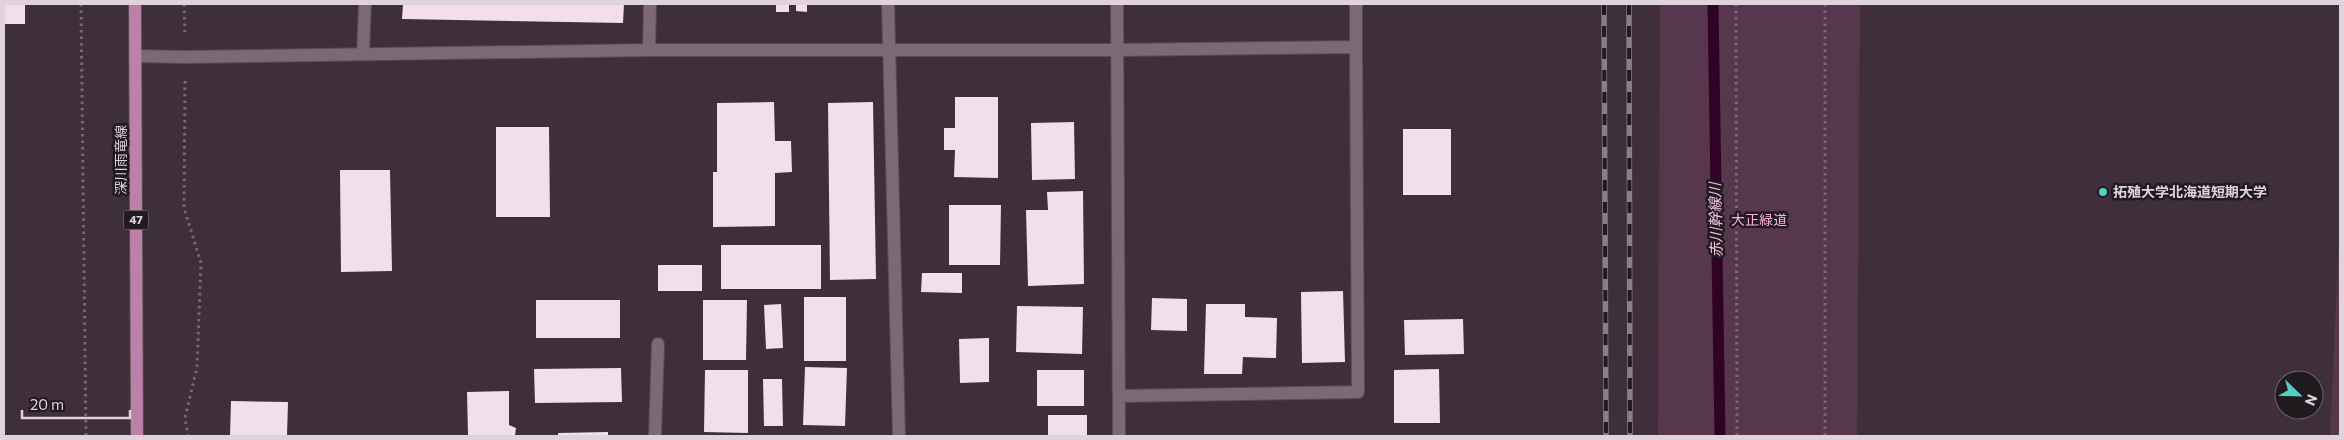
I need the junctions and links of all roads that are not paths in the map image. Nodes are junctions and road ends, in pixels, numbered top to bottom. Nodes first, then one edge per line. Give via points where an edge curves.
1 (135, 4) edge
2 (364, 4) edge
3 (650, 4) edge
4 (888, 4) edge
5 (1117, 4) edge
6 (1356, 4) edge
7 (1356, 47) junction
8 (650, 50) junction
9 (888, 50) junction
10 (1117, 50) junction
11 (363, 54) junction
12 (135, 56) junction
13 (658, 344) dead end
14 (1119, 396) junction
15 (137, 436) edge
16 (655, 436) edge
17 (899, 436) edge
18 (1119, 436) edge

1 - 12 main road, 深川雨竜線 / 47
2 - 11 street
3 - 8 street
4 - 9 street
5 - 10 street
6 - 7 street
7 - 10 street
7 - 14 street via 1358,392
8 - 9 street
8 - 11 street
9 - 10 street
9 - 17 street
10 - 14 street
11 - 12 street
12 - 15 main road, 深川雨竜線 / 47
13 - 16 street
14 - 18 street

